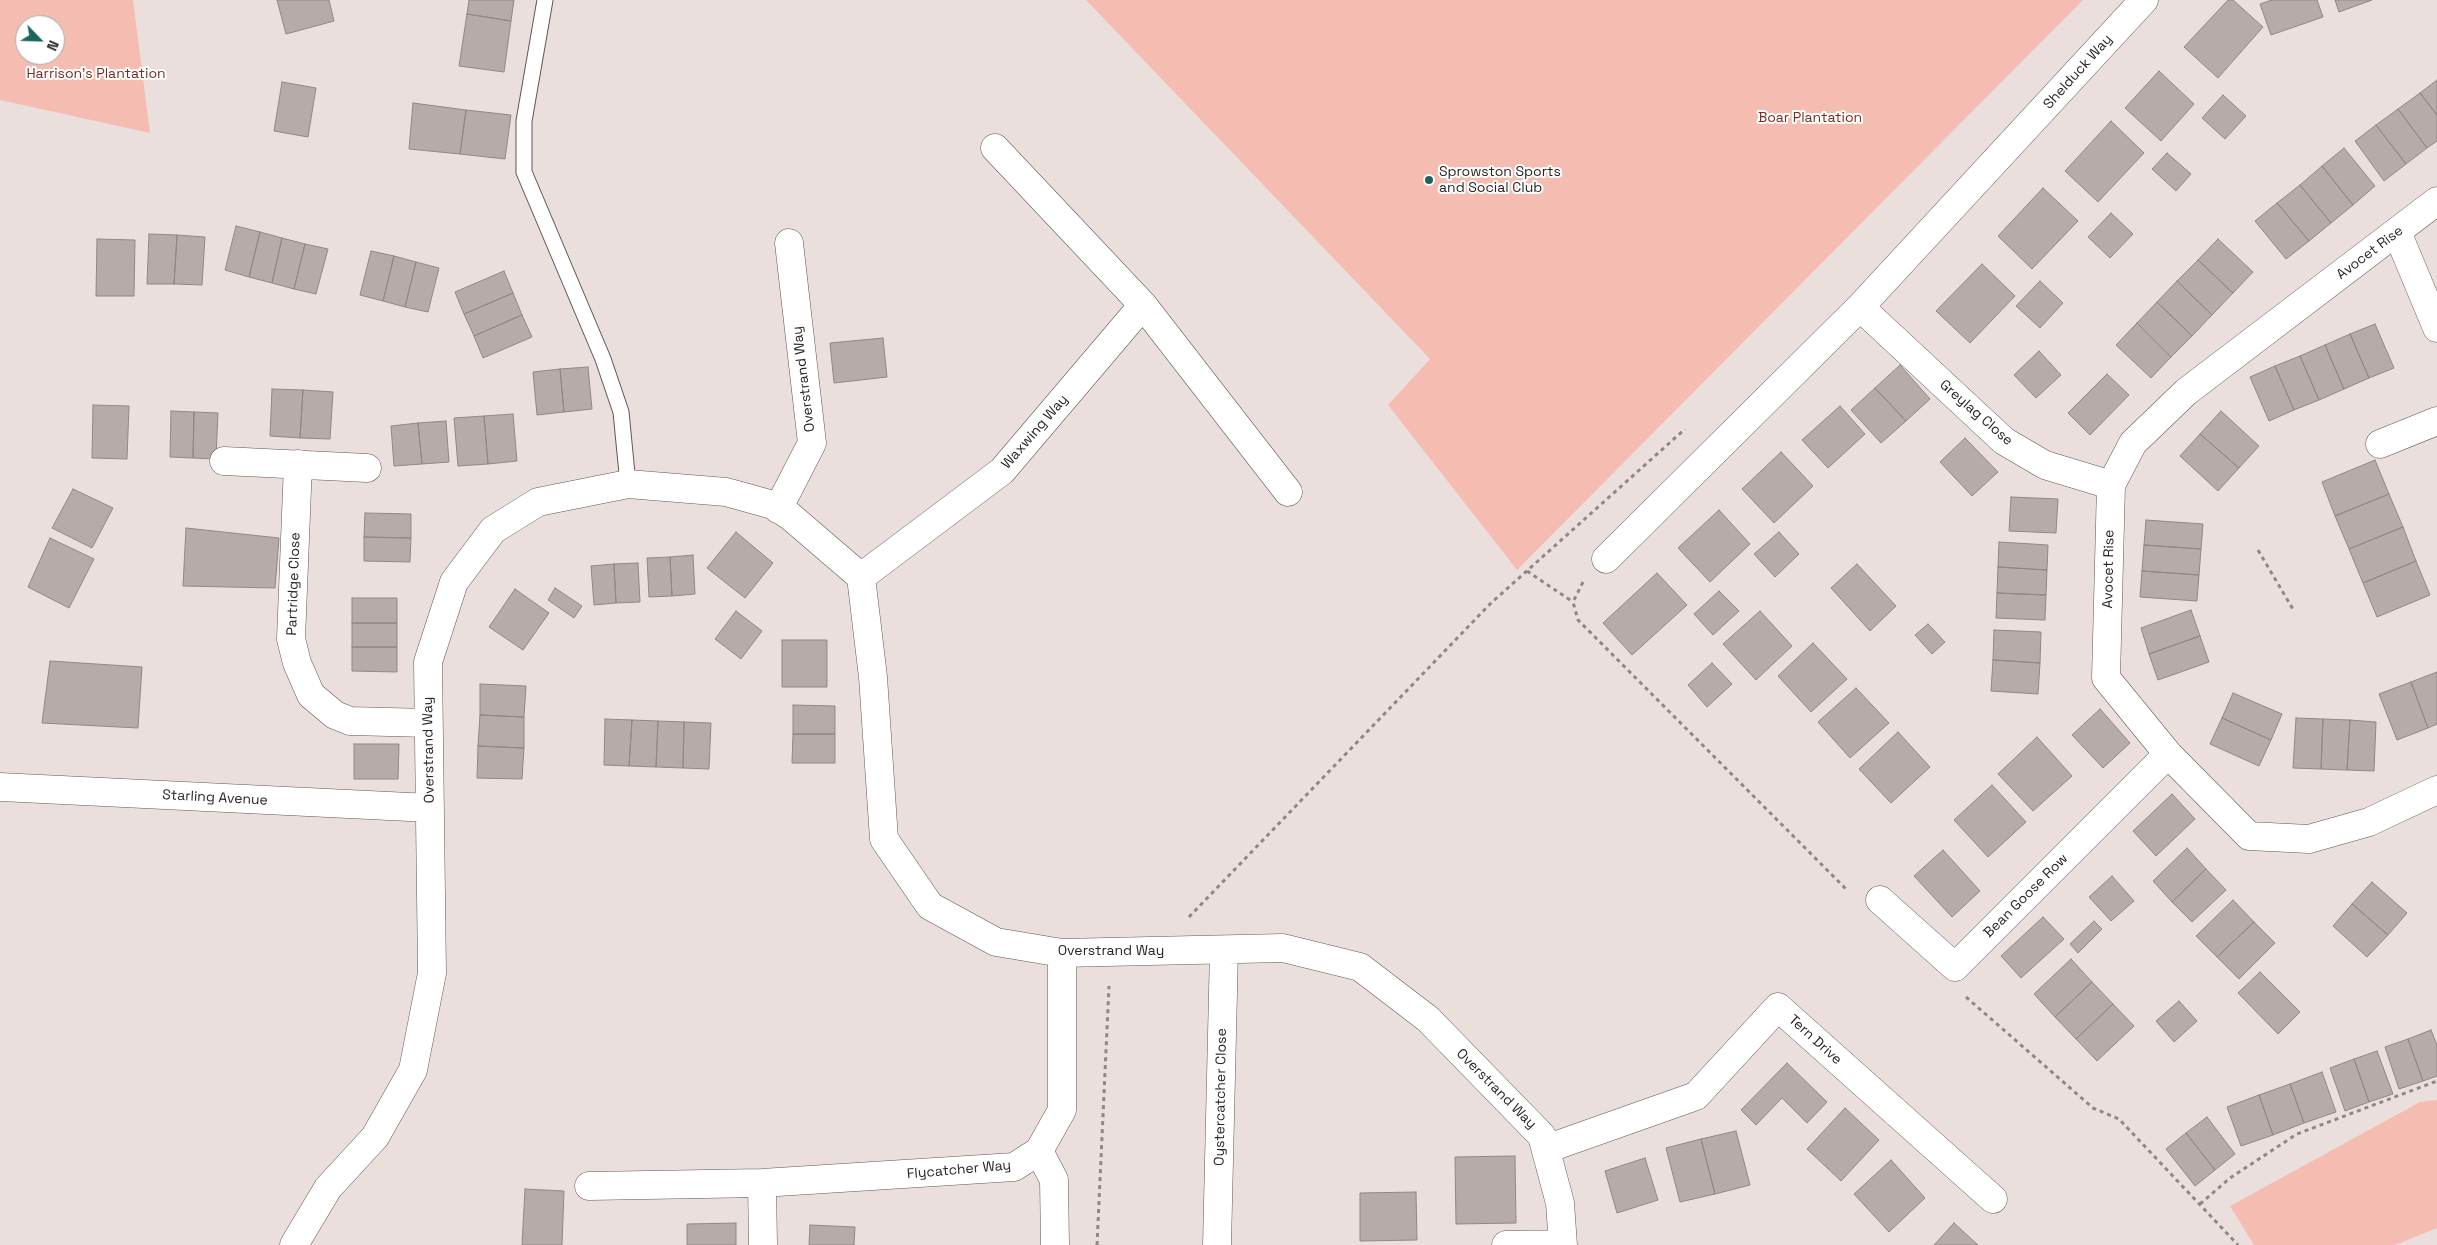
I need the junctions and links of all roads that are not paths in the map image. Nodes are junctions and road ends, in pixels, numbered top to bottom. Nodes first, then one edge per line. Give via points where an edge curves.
1 (545, 0) edge
2 (2144, 0) edge
3 (995, 148) dead end
4 (2437, 201) edge
5 (2397, 232) junction
6 (788, 243) dead end
7 (1144, 305) junction
8 (1860, 307) junction
9 (2437, 328) edge
10 (2437, 421) edge
11 (2380, 444) dead end
12 (224, 462) dead end
13 (298, 464) junction
14 (368, 468) dead end
15 (628, 484) junction
16 (2111, 486) junction
17 (1288, 492) dead end
18 (778, 509) junction
19 (1606, 559) dead end
20 (861, 577) junction
21 (428, 723) junction
22 (2168, 754) junction
23 (0, 787) edge
24 (2437, 790) edge
25 (430, 808) junction
26 (1880, 900) dead end
27 (1224, 950) junction
28 (1062, 953) junction
29 (1546, 1149) junction
30 (1039, 1151) junction
31 (762, 1183) junction
32 (590, 1186) dead end
33 (1993, 1199) dead end
34 (1563, 1244) edge
35 (294, 1245) edge
36 (763, 1245) edge
37 (1055, 1245) edge
38 (1218, 1245) edge
39 (1506, 1245) edge

1 - 15 lane via 524,121 524,172 603,359 621,412
2 - 8 street, Shelduck Way
3 - 7 street
4 - 5 street, Avocet Rise
5 - 9 street
5 - 16 street, Avocet Rise via 2186,392 2134,443
6 - 18 street, Overstrand Way via 812,443
7 - 17 street
7 - 20 street, Waxwing Way via 1002,471
8 - 16 street, Greylag Close via 2004,441 2044,465
8 - 19 street, Shelduck Way
10 - 11 street
12 - 13 street
13 - 14 street
13 - 21 street, Partridge Close via 291,639 296,663 311,695 335,715 350,721
15 - 18 street, Overstrand Way via 726,492
15 - 21 street, Overstrand Way via 538,502 493,530 454,582 428,662
16 - 22 street, Avocet Rise via 2106,678
18 - 20 street, Overstrand Way
20 - 28 street, Overstrand Way via 873,677 884,839 930,906 996,942
21 - 25 street, Overstrand Way
22 - 24 street, Avocet Rise via 2249,836 2309,839 2369,822
22 - 26 street, Bean Goose Row via 1955,967
23 - 25 street, Starling Avenue
25 - 35 street, Overstrand Way via 432,972 413,1070 375,1137 328,1188
27 - 28 street, Overstrand Way
27 - 29 street, Overstrand Way via 1283,948 1360,967 1428,1020 1542,1136
27 - 38 street, Oystercatcher Close
28 - 30 street, Flycatcher Way via 1062,1110
29 - 33 street, Tern Drive via 1696,1096 1778,1007
29 - 34 street, Overstrand Way via 1560,1203
30 - 31 street, Flycatcher Way via 1014,1168
30 - 37 street via 1054,1180
31 - 32 street, Flycatcher Way
31 - 36 street
34 - 39 street

